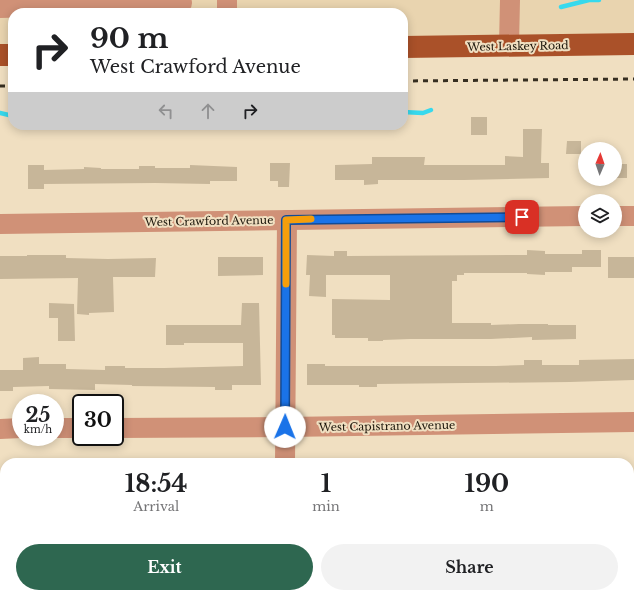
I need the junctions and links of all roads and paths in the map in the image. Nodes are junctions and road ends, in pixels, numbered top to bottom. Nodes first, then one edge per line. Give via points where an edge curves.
1 (510, 0) edge
2 (182, 5) edge
3 (82, 6) edge
4 (0, 8) edge
5 (634, 44) edge
6 (509, 45) junction
7 (408, 47) edge
8 (578, 216) edge
9 (622, 216) edge
10 (634, 216) edge
11 (286, 220) junction
12 (0, 224) edge
13 (634, 422) edge
14 (285, 427) junction
15 (0, 428) edge
16 (12, 428) edge
17 (124, 428) edge
18 (284, 458) edge

1 - 6 street
2 - 3 street
3 - 4 street
5 - 6 main road, West Laskey Road
6 - 7 main road, West Laskey Road
8 - 11 street, West Crawford Avenue
9 - 10 street
11 - 12 street, West Crawford Avenue
11 - 14 street
13 - 14 street, West Capistrano Avenue
14 - 17 street, West Capistrano Avenue
14 - 18 street
15 - 16 street

